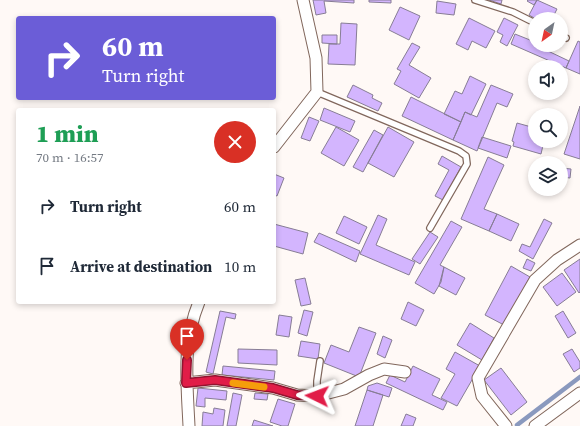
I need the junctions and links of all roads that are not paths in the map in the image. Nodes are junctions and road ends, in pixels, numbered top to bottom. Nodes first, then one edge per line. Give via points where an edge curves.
1 (303, 0) edge
2 (475, 0) edge
3 (528, 20) edge
4 (317, 92) junction
5 (276, 144) edge
6 (430, 228) dead end
7 (580, 245) edge
8 (198, 304) edge
9 (320, 361) dead end
10 (405, 372) dead end
11 (186, 383) junction
12 (580, 393) edge
13 (317, 396) junction
14 (189, 426) edge
15 (506, 426) edge
16 (535, 426) edge

1 - 4 street via 316,58
2 - 3 lane
4 - 5 street
4 - 6 lane via 466,156 467,164
7 - 15 street via 557,260 535,280 478,378 482,396
8 - 11 street via 191,324 187,348
9 - 13 lane
10 - 13 street via 384,369 344,389
11 - 13 street via 215,380 273,388 297,395
11 - 14 street
12 - 16 street

